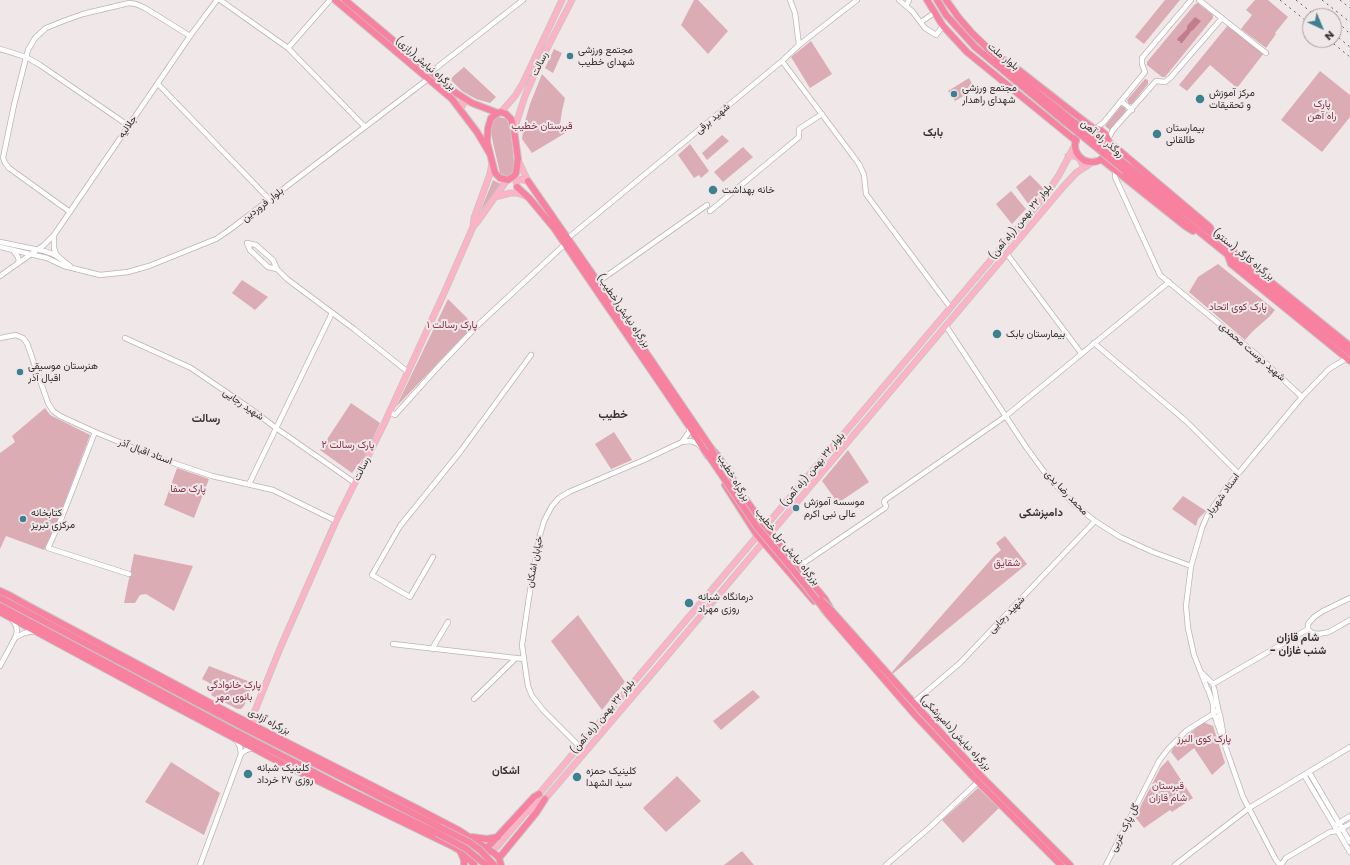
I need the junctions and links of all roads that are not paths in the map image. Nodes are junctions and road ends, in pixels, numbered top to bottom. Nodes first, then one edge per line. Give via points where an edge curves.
1 (217, 0) edge
2 (220, 0) edge
3 (330, 0) edge
4 (334, 0) edge
5 (345, 0) edge
6 (523, 0) edge
7 (562, 0) edge
8 (572, 0) edge
9 (790, 0) edge
10 (857, 0) edge
11 (899, 0) edge
12 (908, 0) edge
13 (926, 0) edge
14 (937, 0) edge
15 (946, 0) edge
16 (1191, 0) edge
17 (1199, 0) edge
18 (906, 6) junction
19 (934, 13) junction
20 (1222, 18) junction
21 (921, 22) junction
22 (943, 26) junction
23 (190, 36) junction
24 (799, 45) junction
25 (288, 48) junction
26 (0, 49) edge
27 (1266, 53) dead end
28 (996, 56) junction
29 (26, 57) junction
30 (782, 61) junction
31 (431, 72) junction
32 (428, 79) junction
33 (158, 84) junction
34 (515, 96) junction
35 (461, 97) junction
36 (1122, 101) junction
37 (523, 104) junction
38 (457, 105) junction
39 (1132, 110) junction
40 (1071, 111) junction
41 (499, 112) junction
42 (822, 114) junction
43 (1067, 120) junction
44 (129, 126) junction
45 (1058, 126) junction
46 (365, 127) junction
47 (1094, 128) junction
48 (514, 130) junction
49 (1108, 140) junction
50 (1076, 142) junction
51 (490, 154) junction
52 (1068, 156) junction
53 (518, 159) junction
54 (1101, 159) junction
55 (1130, 159) junction
56 (1094, 161) junction
57 (492, 162) junction
58 (1082, 169) junction
59 (1127, 169) junction
60 (1115, 170) junction
61 (508, 180) junction
62 (528, 181) junction
63 (517, 187) junction
64 (495, 197) junction
65 (529, 198) junction
66 (270, 200) junction
67 (707, 205) dead end
68 (710, 211) dead end
69 (70, 212) junction
70 (473, 227) junction
71 (54, 235) junction
72 (1214, 236) junction
73 (568, 238) junction
74 (1208, 239) junction
75 (0, 242) edge
76 (564, 245) junction
77 (0, 247) edge
78 (13, 250) junction
79 (37, 250) junction
80 (31, 254) junction
81 (1006, 254) junction
82 (61, 259) junction
83 (16, 265) junction
84 (74, 269) junction
85 (277, 269) junction
86 (0, 276) edge
87 (598, 282) junction
88 (1168, 282) junction
89 (950, 307) junction
90 (332, 312) junction
91 (946, 326) junction
92 (0, 338) edge
93 (125, 338) dead end
94 (1094, 342) junction
95 (1350, 346) edge
96 (1081, 353) junction
97 (531, 355) dead end
98 (1349, 358) edge
99 (408, 372) junction
100 (1302, 397) junction
101 (390, 412) junction
102 (1006, 416) junction
103 (689, 426) junction
104 (276, 428) junction
105 (94, 432) junction
106 (682, 442) junction
107 (708, 450) junction
108 (1238, 473) junction
109 (355, 483) junction
110 (250, 484) junction
111 (746, 500) junction
112 (738, 505) junction
113 (752, 508) junction
114 (743, 514) junction
115 (336, 521) junction
116 (1095, 522) junction
117 (765, 526) junction
118 (770, 533) junction
119 (757, 535) junction
120 (763, 542) junction
121 (787, 554) junction
122 (434, 557) dead end
123 (780, 561) junction
124 (1191, 566) junction
125 (798, 567) junction
126 (129, 574) dead end
127 (1, 594) edge
128 (1350, 598) edge
129 (0, 606) edge
130 (0, 612) edge
131 (829, 612) junction
132 (10, 617) junction
133 (1350, 620) edge
134 (448, 622) dead end
135 (1308, 629) junction
136 (35, 631) junction
137 (15, 638) junction
138 (393, 644) dead end
139 (432, 649) junction
140 (516, 658) junction
141 (524, 659) junction
142 (0, 666) edge
143 (1200, 671) junction
144 (1213, 685) junction
145 (1208, 689) junction
146 (474, 699) dead end
147 (913, 703) junction
148 (254, 713) junction
149 (1216, 715) junction
150 (243, 720) junction
151 (257, 727) junction
152 (272, 735) junction
153 (235, 738) junction
154 (257, 746) junction
155 (579, 746) junction
156 (283, 747) junction
157 (1350, 747) edge
158 (241, 754) junction
159 (1309, 772) junction
160 (1304, 775) junction
161 (978, 782) junction
162 (538, 794) junction
163 (545, 799) junction
164 (1249, 808) junction
165 (1350, 816) edge
166 (1350, 824) edge
167 (1338, 827) junction
168 (439, 830) junction
169 (467, 836) junction
170 (500, 836) junction
171 (1350, 842) edge
172 (487, 848) junction
173 (459, 850) junction
174 (1350, 852) edge
175 (500, 862) edge
176 (200, 865) edge
177 (464, 865) edge
178 (474, 865) edge
179 (486, 865) edge
180 (494, 865) edge
181 (886, 865) edge
182 (1061, 865) edge
183 (1070, 865) edge
184 (1106, 865) edge
185 (1175, 865) edge
186 (1281, 865) edge

1 - 23 street, جلالیه
2 - 25 street
3 - 25 street
4 - 32 highway, بزرگراه نیایش(رازی)
5 - 31 highway, بزرگراه نیایش(رازی)
6 - 31 street
7 - 34 main road, رسالت
8 - 37 main road, رسالت via 537,68
9 - 24 street via 795,13
10 - 24 street, شهید برقی
11 - 18 street
12 - 18 street
13 - 19 highway
14 - 43 highway, بلوار ملت via 946,15 975,47
15 - 28 highway, بلوار ملت via 972,33
16 - 36 street via 1142,58 1146,72
17 - 20 street
18 - 21 street
19 - 21 street
19 - 22 highway
20 - 27 street
20 - 39 street via 1172,77 1164,82 1156,81
21 - 22 street via 936,35
22 - 45 highway via 979,62
23 - 29 street via 145,8 129,3 83,14 46,28 35,38
23 - 33 street, جلالیه
24 - 30 street, شهید برقی
25 - 46 street
26 - 29 street
28 - 40 highway via 1020,71
28 - 43 highway, بلوار ملت
29 - 44 street
29 - 69 street via 3,158 9,168
30 - 42 street
30 - 73 street, شهید برقی
31 - 35 highway, بزرگراه نیایش(رازی)
32 - 38 highway, بزرگراه نیایش(رازی)
32 - 46 street, بلوار فروردین
33 - 44 street, جلالیه
33 - 66 street
34 - 37 main road via 516,104
34 - 41 main road, رسالت
35 - 38 main road via 464,103 462,106
35 - 41 highway, بزرگراه نیایش(رازی)
36 - 39 street
36 - 47 street via 1104,122
37 - 48 main road, رسالت
38 - 51 highway, بزرگراه نیایش(رازی) via 478,132
39 - 49 street
40 - 45 highway via 1073,115 1066,124
40 - 47 highway
41 - 48 highway via 511,119
41 - 51 highway via 491,118 488,128
42 - 68 street via 799,129 800,137
42 - 89 street via 859,164 864,175 866,194
43 - 59 highway, روگذر راه آهن, bridge
44 - 69 street, جلالیه
45 - 50 highway
46 - 66 street, بلوار فروردین
47 - 49 highway via 1103,132
47 - 50 highway via 1084,130
48 - 53 highway
49 - 54 highway via 1108,151
49 - 55 highway
50 - 52 main road, بلوار ۲۲ بهمن (راه آهن)
50 - 56 highway via 1080,156 1084,160
51 - 57 highway
52 - 58 main road via 1079,158 1083,165
52 - 89 main road, بلوار ۲۲ بهمن (راه آهن) via 1045,196
53 - 61 highway via 516,173
53 - 62 main road
54 - 56 highway
54 - 60 highway
55 - 60 highway via 1122,159
55 - 72 highway via 1210,227
56 - 58 main road, بلوار ۲۲ بهمن (راه آهن)
57 - 61 highway via 495,173 500,178
57 - 70 main road, رسالت
58 - 81 main road, بلوار ۲۲ بهمن (راه آهن) via 1063,187
59 - 72 highway, بزرگراه کارگر (سنتو)
59 - 74 highway, بزرگراه کارگر (سنتو)
60 - 74 highway via 1185,226
60 - 88 street, شهید دوست محمدی via 1115,177 1134,221 1160,274
61 - 63 main road
61 - 64 main road, رسالت
62 - 63 main road via 518,179
62 - 73 highway, بزرگراه نیایش(خطیب)
63 - 65 highway, بزرگراه نیایش(خطیب)
64 - 65 main road via 518,193
64 - 70 main road, رسالت
65 - 76 highway, بزرگراه نیایش(خطیب) via 543,213
66 - 84 street, بلوار فروردین via 216,239 150,266 128,272 100,275
67 - 87 street
69 - 71 street, جلالیه
70 - 99 main road, رسالت
71 - 79 street, جلالیه
71 - 82 street via 54,248
72 - 95 highway, بزرگراه کارگر (سنتو)
73 - 87 highway, بزرگراه نیایش(خطیب)
74 - 98 highway, بزرگراه کارگر (سنتو)
75 - 79 street
76 - 101 street via 478,326 395,415
76 - 103 highway, بزرگراه نیایش(خطیب)
77 - 78 street, بلوار فروردین
78 - 80 street, بلوار فروردین
78 - 83 street via 19,261
79 - 80 street, جلالیه
79 - 82 street via 54,254
80 - 83 street
80 - 84 street, بلوار فروردین
81 - 91 main road, بلوار ۲۲ بهمن (راه آهن)
81 - 96 street
82 - 84 street
83 - 86 street
85 - 85 street via 273,260 256,245 247,243 250,250 268,266
85 - 90 street
87 - 107 highway, بزرگراه نیایش(خطیب)
88 - 94 street
88 - 100 street, شهید دوست محمدی via 1257,355
89 - 117 main road, بلوار ۲۲ بهمن (راه آهن)
90 - 99 street
90 - 104 street
91 - 102 street, محمد رضا یدی
91 - 118 main road, بلوار ۲۲ بهمن (راه آهن)
92 - 105 street, استاد اقبال آذر via 16,335 23,338 53,411
93 - 104 street, شهید رجایی via 191,368
94 - 96 street
94 - 108 street via 1186,421
96 - 102 street
97 - 122 street via 460,452 400,526 372,576 410,597
98 - 100 street, استاد شهریار via 1329,369
99 - 101 main road, رسالت
100 - 108 street, استاد شهریار
101 - 109 main road, رسالت
102 - 116 street, محمد رضا یدی via 1048,476
102 - 125 street via 885,500 885,508
103 - 106 street via 689,432
103 - 107 highway, بزرگراه نیایش(خطیب)
104 - 109 street, شهید رجایی
104 - 110 street
105 - 110 street, استاد اقبال آذر via 207,475
105 - 126 street via 48,548
106 - 107 street via 691,441
106 - 141 street, خیابان اشکان via 569,492 552,506 544,521 527,603 522,645
107 - 111 highway, بزرگراه خطیب via 718,456
107 - 112 highway, بزرگراه خطیب via 712,465
107 - 131 highway, بزرگراه نیایش-پل خطیب, bridge via 757,527
108 - 124 street, استاد شهریار via 1207,516
109 - 115 main road, رسالت
110 - 115 street, استاد اقبال آذر via 273,490
111 - 112 highway via 747,506 744,508
111 - 113 highway, بزرگراه خطیب
112 - 114 highway, بزرگراه خطیب
113 - 114 highway via 747,508
113 - 117 highway, بزرگراه خطیب
114 - 119 highway, بزرگراه خطیب
115 - 148 main road, رسالت
116 - 124 street, محمد رضا یدی via 1131,543
116 - 147 street, شهید رجایی via 960,663
117 - 118 highway, بزرگراه خطیب
117 - 119 main road, بلوار ۲۲ بهمن (راه آهن)
118 - 120 main road, بلوار ۲۲ بهمن (راه آهن)
118 - 121 highway, بزرگراه خطیب
119 - 120 highway, بزرگراه خطیب
119 - 155 main road, بلوار ۲۲ بهمن (راه آهن)
120 - 123 highway, بزرگراه خطیب
120 - 163 main road, بلوار ۲۲ بهمن (راه آهن)
121 - 123 highway
121 - 125 highway, بزرگراه خطیب
123 - 131 highway, بزرگراه خطیب via 818,606
124 - 143 street, استاد شهریار via 1186,606 1188,628
125 - 131 highway, بزرگراه خطیب via 825,599
127 - 150 highway, بزرگراه آزادی via 9,594
127 - 156 highway, بزرگراه آزادی
128 - 135 street via 1314,617 1308,624
129 - 154 highway, بزرگراه آزادی
130 - 132 highway, بزرگراه آزادی
131 - 147 highway, بزرگراه نیایش(دامپزشکی)
131 - 161 highway, بزرگراه نیایش(دامپزشکی) via 915,715
132 - 136 highway, بزرگراه آزادی
132 - 137 street via 17,628
133 - 135 street via 1319,634
134 - 139 street
135 - 144 street
136 - 137 street via 24,632
136 - 153 highway, بزرگراه آزادی
137 - 142 street
138 - 139 street
139 - 140 street
140 - 141 street
140 - 146 street
141 - 155 street, خیابان اشکان via 532,696
143 - 144 street, استاد شهریار
143 - 145 street, استاد شهریار
144 - 145 street via 1208,684
144 - 149 street
145 - 149 street, استاد شهریار
147 - 183 highway, بزرگراه نیایش(دامپزشکی)
148 - 150 main road
148 - 151 main road
149 - 164 street
149 - 184 street, گل پارک غربی via 1205,718 1186,731 1159,761
150 - 151 highway, بزرگراه آزادی
151 - 152 highway, بزرگراه آزادی
152 - 156 highway
152 - 168 highway, بزرگراه آزادی
153 - 154 highway, بزرگراه آزادی
153 - 158 street
154 - 158 street
154 - 168 highway, بزرگراه آزادی
155 - 162 main road, بلوار ۲۲ بهمن (راه آهن)
156 - 168 highway, بزرگراه آزادی
157 - 159 street
158 - 176 street
159 - 160 street
159 - 167 street
160 - 164 street
160 - 167 street
161 - 181 street
161 - 182 highway, بزرگراه نیایش(دامپزشکی)
162 - 163 main road, بلوار ۲۲ بهمن (راه آهن) via 532,806 498,849
162 - 170 highway
163 - 175 highway
164 - 185 street
164 - 186 street
165 - 167 street
166 - 167 street
167 - 171 street
167 - 174 street
167 - 186 street via 1286,858
168 - 169 highway, بزرگراه آزادی
168 - 173 highway, بزرگراه آزادی
168 - 179 highway, bridge
168 - 180 highway, bridge via 468,842
169 - 170 highway via 487,839
169 - 172 highway, بزرگراه آزادی
170 - 172 highway
172 - 175 highway, بزرگراه آزادی
172 - 178 highway via 481,846 473,850 471,860
173 - 177 highway
173 - 178 highway, بزرگراه آزادی

